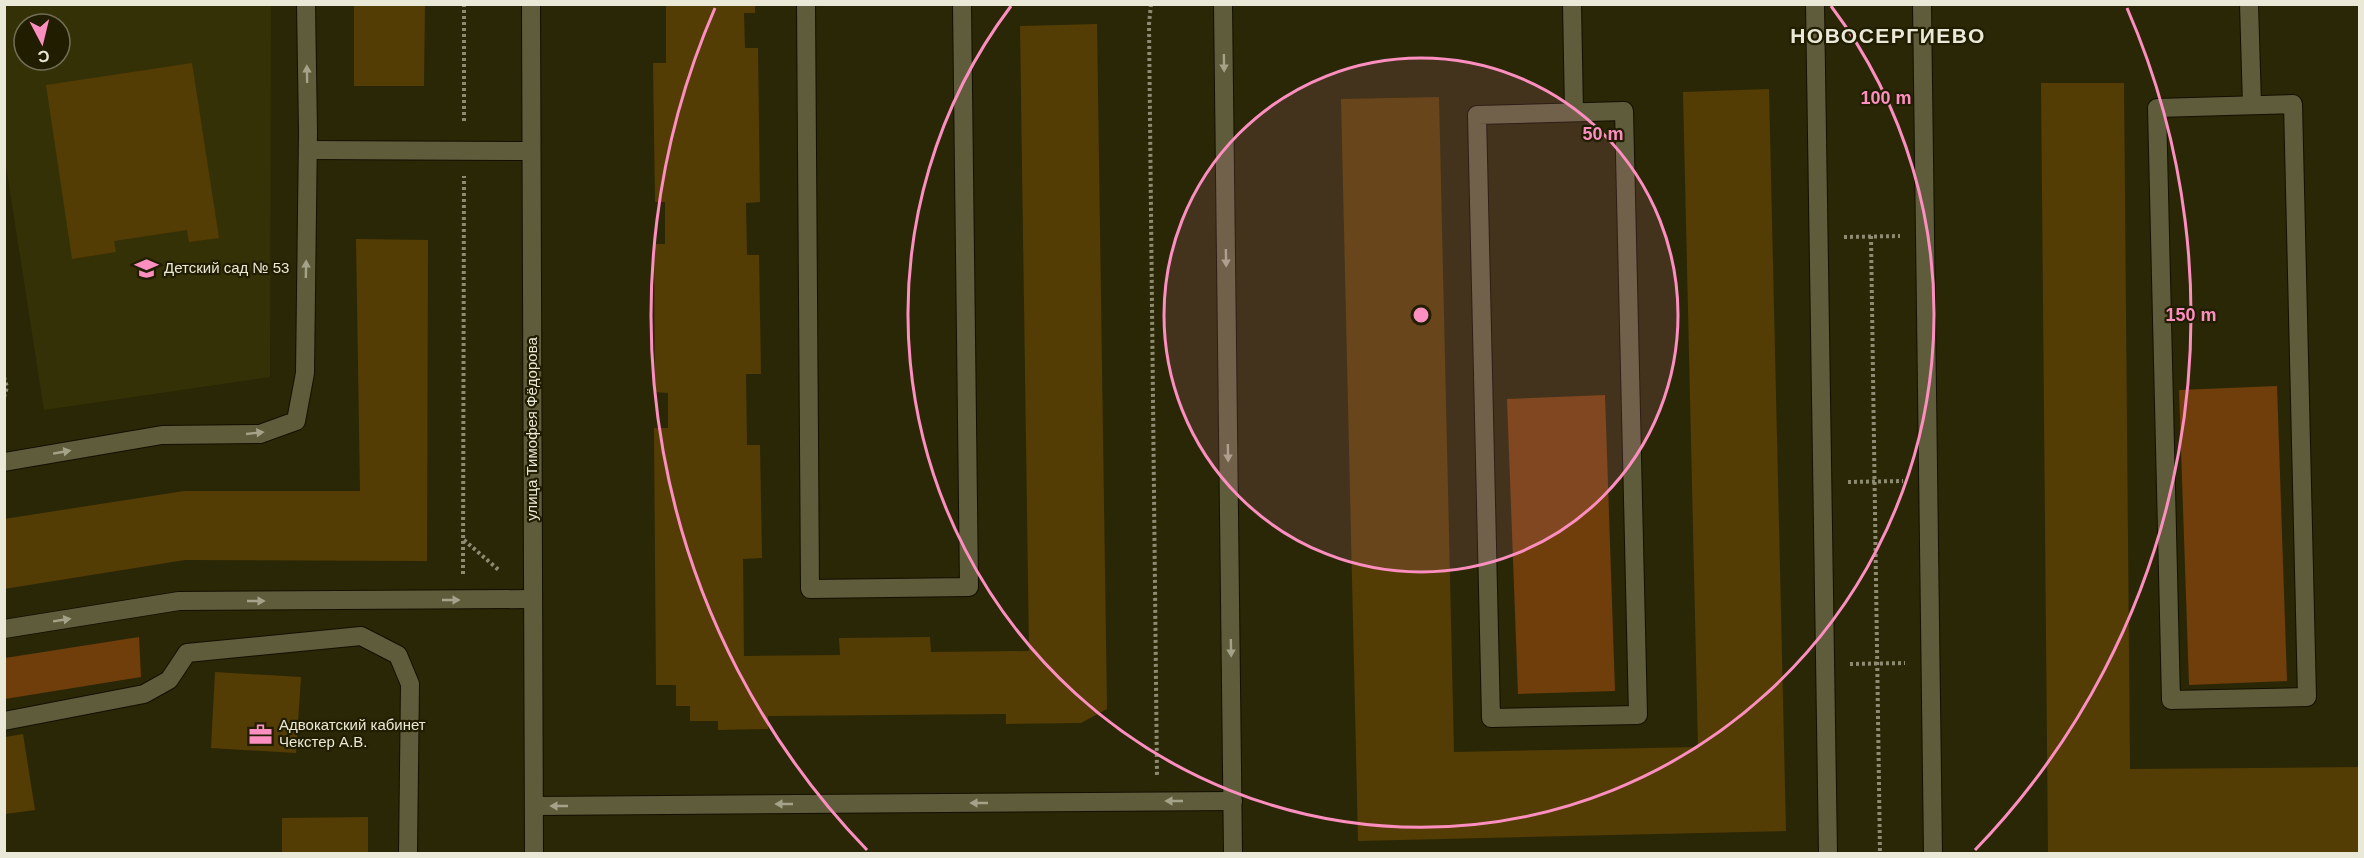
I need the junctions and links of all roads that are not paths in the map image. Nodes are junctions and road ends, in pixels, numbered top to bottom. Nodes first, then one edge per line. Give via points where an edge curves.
1 (306, 4) edge
2 (531, 4) edge
3 (806, 4) edge
4 (962, 4) edge
5 (1223, 4) edge
6 (1572, 4) edge
7 (1815, 4) edge
8 (1922, 4) edge
9 (2249, 4) edge
10 (2252, 105) junction
11 (1574, 112) junction
12 (308, 150) junction
13 (531, 151) junction
14 (4, 462) edge
15 (532, 599) junction
16 (4, 629) edge
17 (4, 722) edge
18 (1233, 801) junction
19 (535, 806) junction
20 (408, 854) edge
21 (534, 854) edge
22 (1233, 854) edge
23 (1827, 854) edge
24 (1933, 854) edge

12 -> 1 street
2 - 13 street, улица Тимофея Фёдорова
3 - 4 street via 810,590 969,587
5 -> 18 street
6 - 11 street
7 - 23 street
8 - 24 street
9 - 10 street
10 - 10 street via 2293,104 2307,697 2171,700 2157,108
11 - 11 street via 1624,111 1638,715 1491,718 1477,115
12 - 13 street
14 -> 12 street via 162,435 260,434 296,421 305,373
13 - 15 street, улица Тимофея Фёдорова
16 -> 15 street via 180,601
15 - 19 street, улица Тимофея Фёдорова
17 - 20 street via 144,694 169,680 187,653 362,636 398,654 410,684
18 -> 19 street
18 - 22 street
19 - 21 street, улица Тимофея Фёдорова

